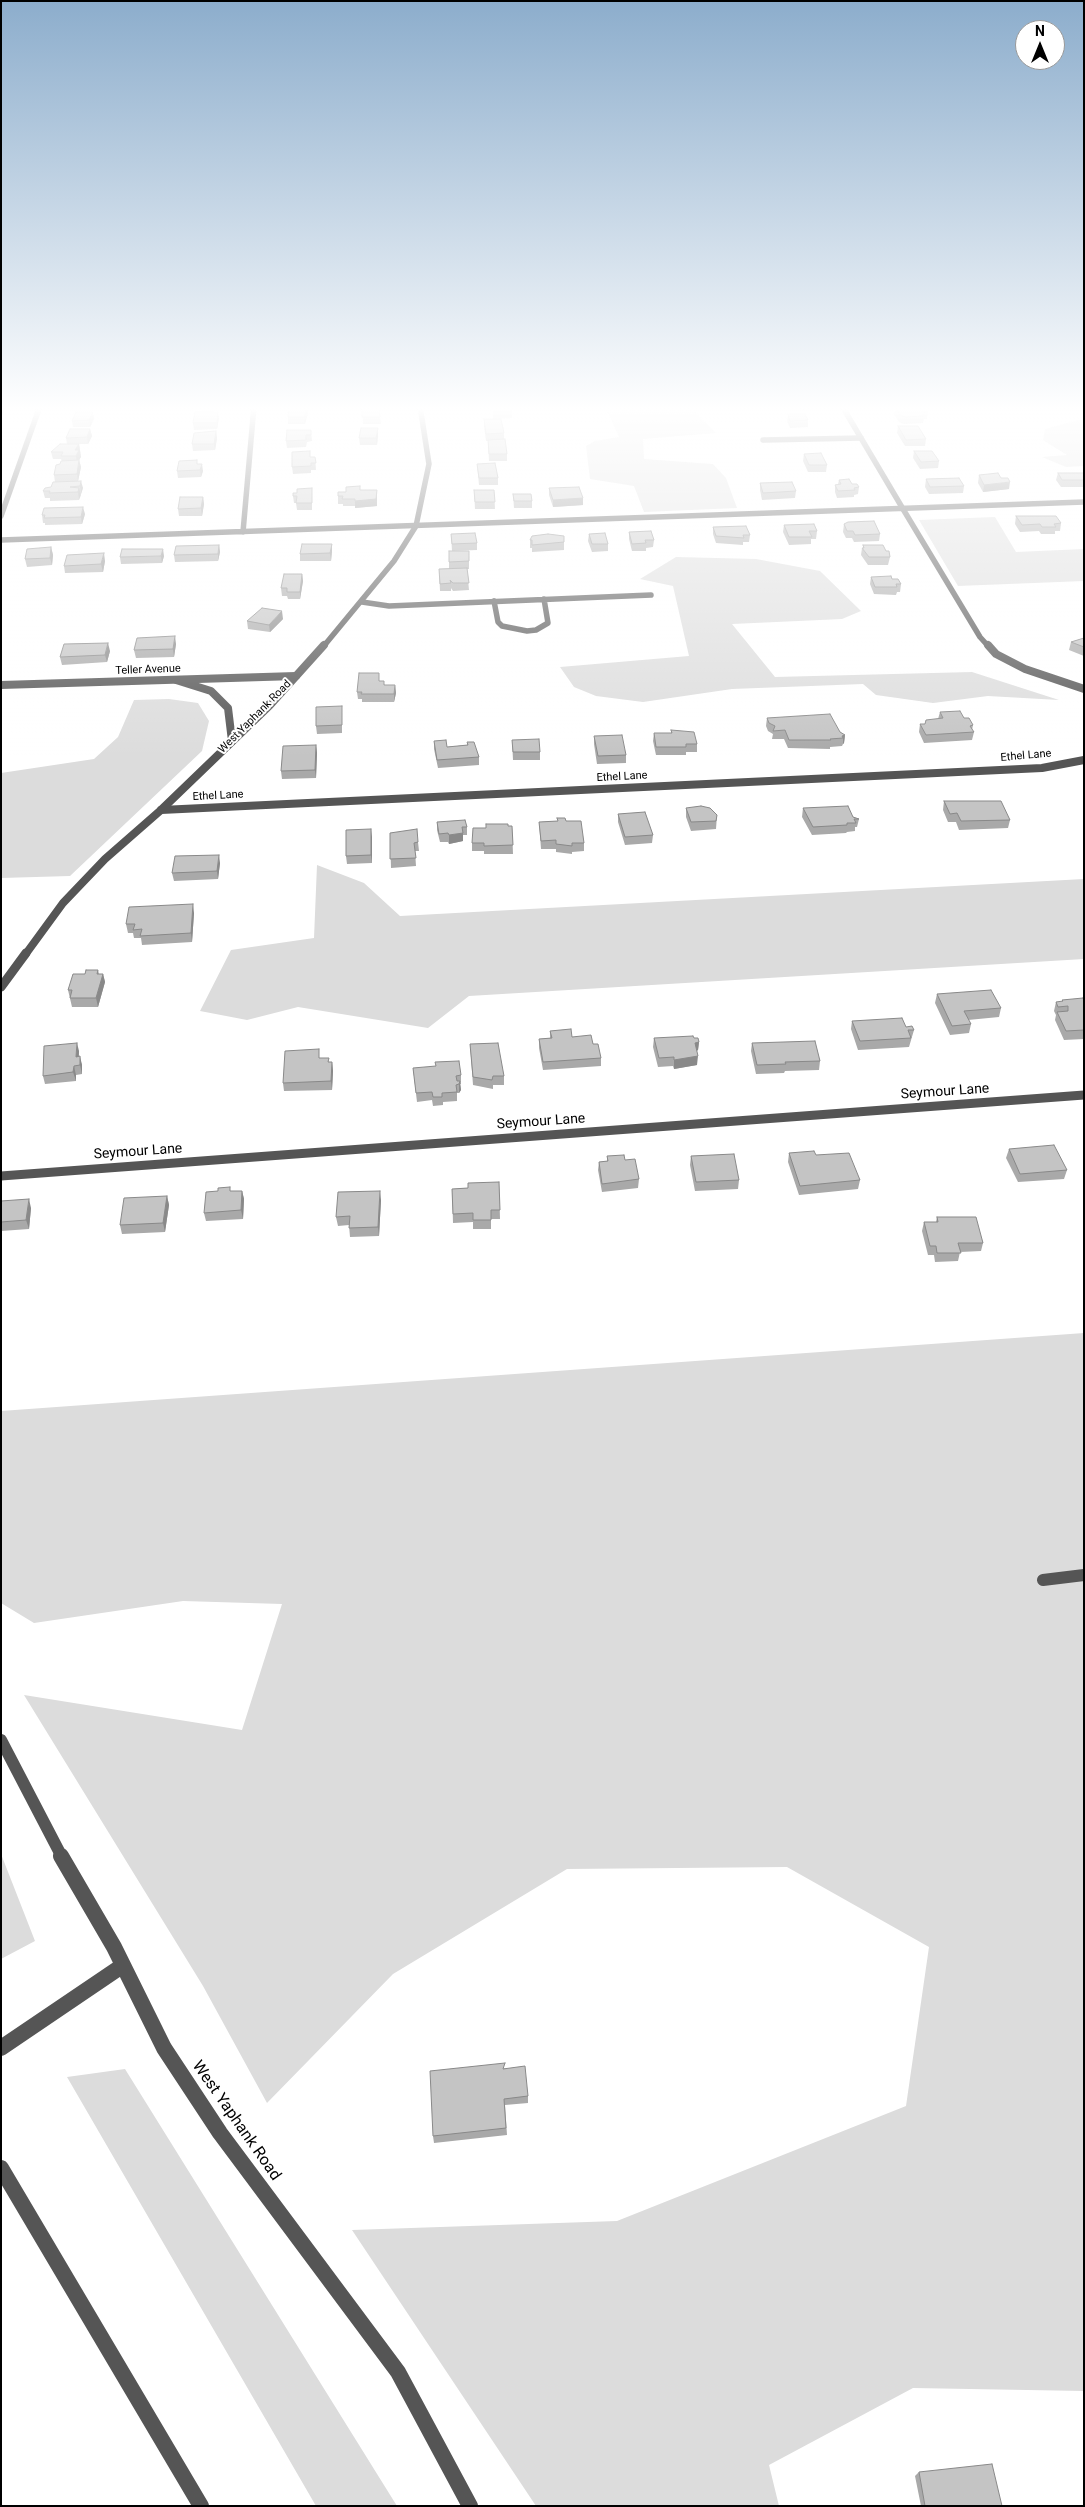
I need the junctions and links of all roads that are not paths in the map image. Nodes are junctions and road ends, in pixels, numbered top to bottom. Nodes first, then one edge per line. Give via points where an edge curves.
1 (244, 523) edge
2 (417, 523) edge
3 (502, 523) edge
4 (911, 523) edge
5 (416, 526) junction
6 (243, 532) junction
7 (1, 540) edge
8 (651, 595) dead end
9 (544, 599) junction
10 (494, 601) junction
11 (362, 602) junction
12 (296, 676) junction
13 (176, 680) junction
14 (1, 685) edge
15 (1084, 689) edge
16 (232, 741) junction
17 (1084, 760) edge
18 (161, 810) junction
19 (1, 987) edge
20 (1084, 1095) edge
21 (1, 1176) edge
22 (1084, 1575) edge
23 (1043, 1580) dead end
24 (1, 1740) edge
25 (122, 1966) junction
26 (1, 2048) edge
27 (1, 2168) edge
28 (201, 2506) edge
29 (470, 2506) edge

1 - 6 street
2 - 5 street, West Yaphank Road
3 - 5 street
4 - 15 street via 980,637 996,654 1025,669
5 - 6 street
5 - 11 street, West Yaphank Road
6 - 7 street
8 - 9 street
9 - 10 street
9 - 10 street via 548,623 527,631 502,626 498,622
10 - 11 street via 389,606
11 - 12 street, West Yaphank Road
12 - 13 street, Teller Avenue
12 - 16 street, West Yaphank Road
13 - 14 street, Teller Avenue
13 - 16 street via 211,691 228,708
16 - 18 street, West Yaphank Road
17 - 18 street, Ethel Lane via 1042,768
18 - 19 street, West Yaphank Road via 105,859 63,903
20 - 21 street, Seymour Lane
22 - 23 street
24 - 25 street, West Yaphank Road
25 - 26 street
25 - 29 street, West Yaphank Road via 164,2048 220,2133 398,2372
27 - 28 street

